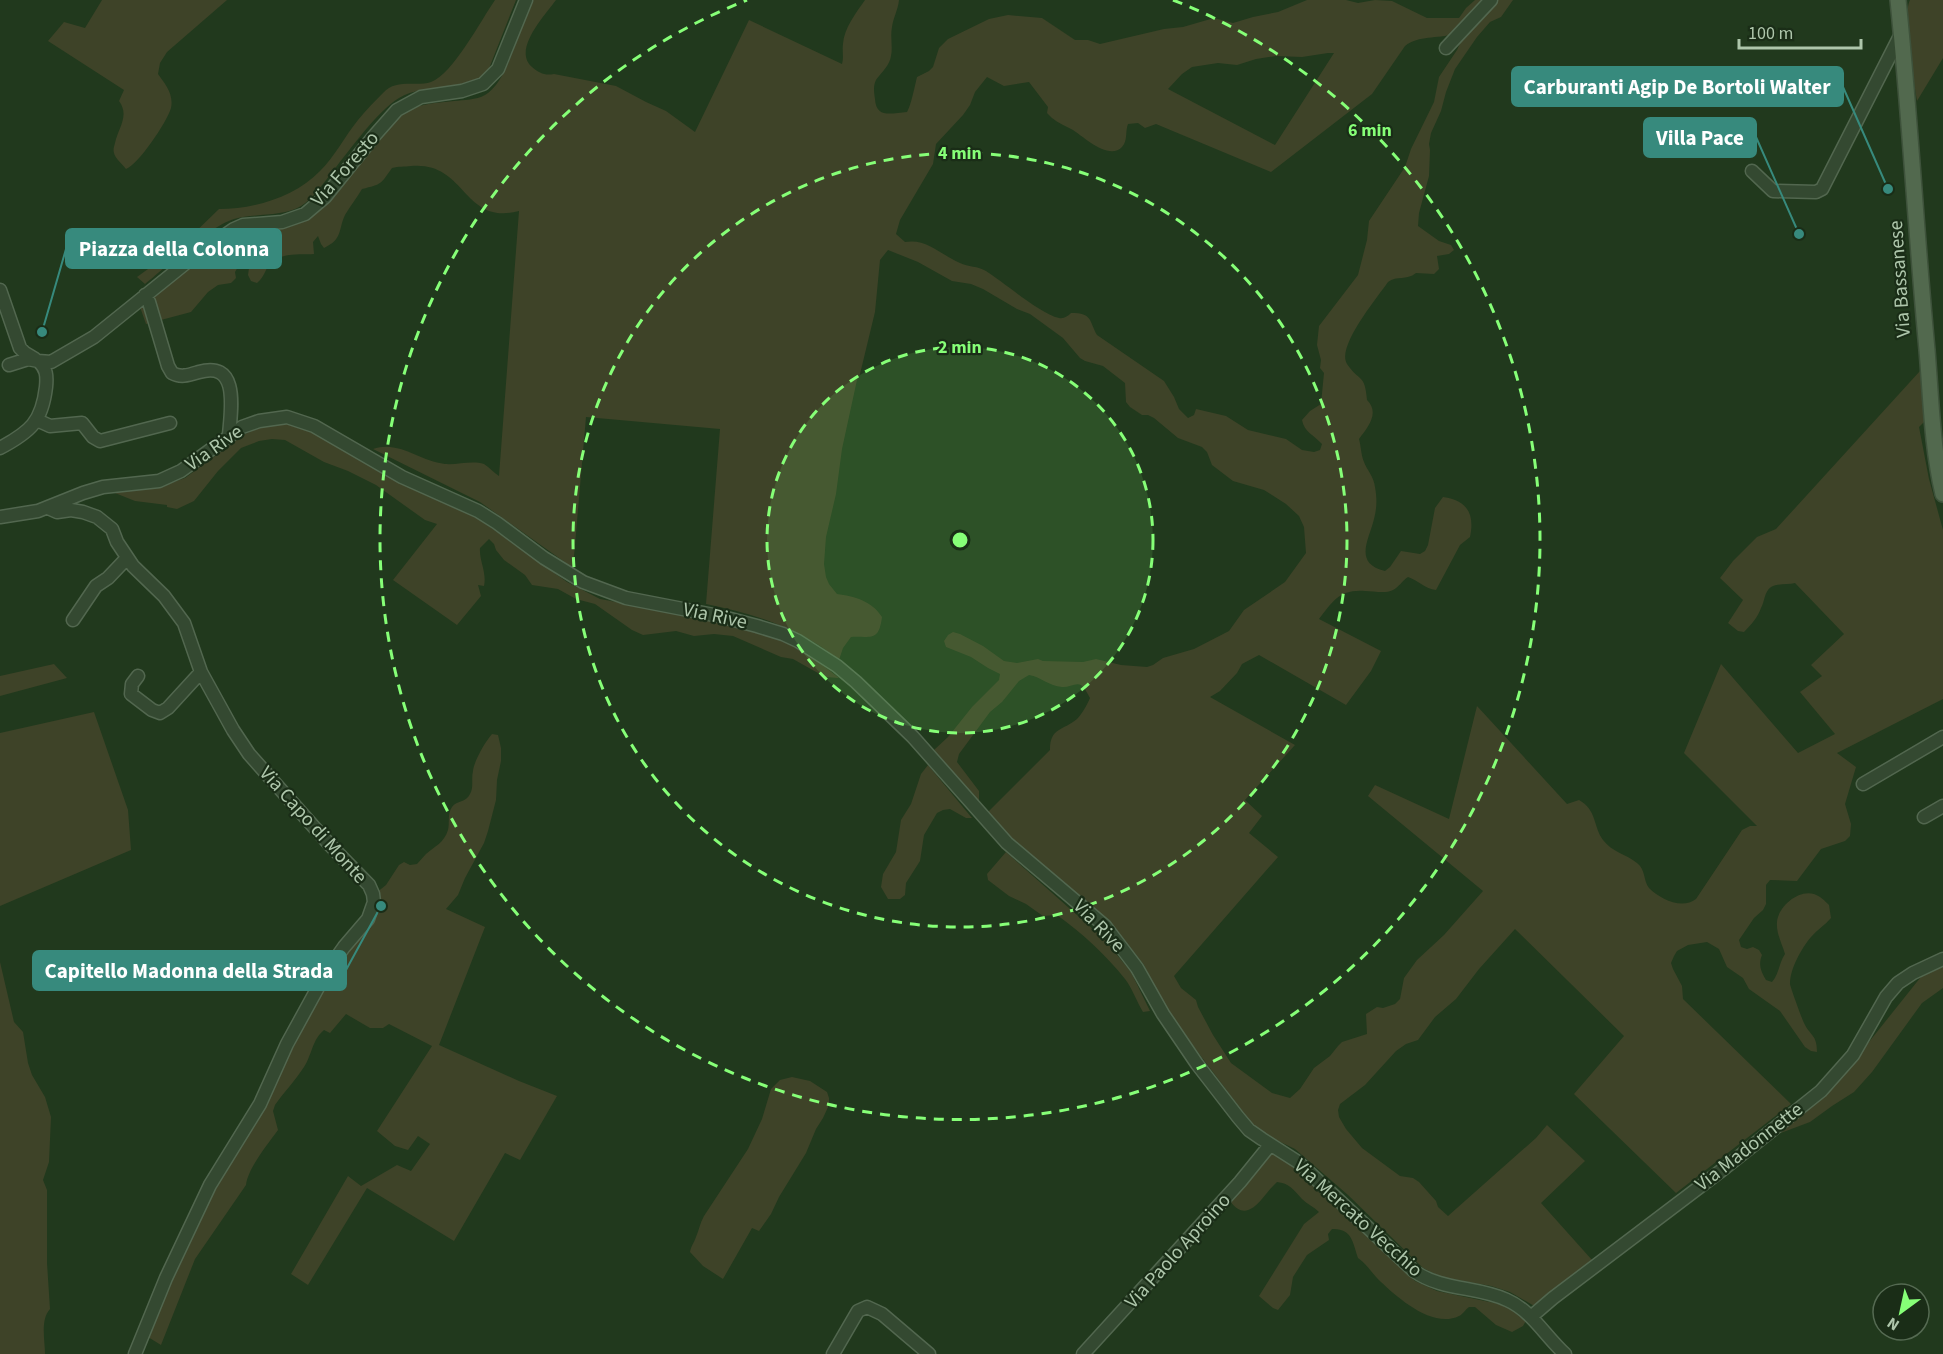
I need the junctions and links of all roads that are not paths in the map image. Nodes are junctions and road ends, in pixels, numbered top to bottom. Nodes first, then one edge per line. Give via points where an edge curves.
1 (526, 0) edge
2 (1491, 0) edge
3 (1898, 0) edge
4 (1902, 34) junction
5 (1446, 48) dead end
6 (1752, 171) dead end
7 (0, 290) edge
8 (145, 295) junction
9 (17, 339) junction
10 (43, 365) junction
11 (4, 367) edge
12 (37, 420) junction
13 (170, 423) dead end
14 (229, 435) junction
15 (0, 448) edge
16 (1943, 494) edge
17 (48, 508) junction
18 (0, 517) edge
19 (127, 558) junction
20 (73, 620) dead end
21 (201, 672) junction
22 (138, 676) dead end
23 (1943, 736) edge
24 (1863, 784) dead end
25 (1943, 806) edge
26 (1924, 817) dead end
27 (1943, 959) edge
28 (1271, 1146) junction
29 (1532, 1316) junction
30 (135, 1354) edge
31 (833, 1354) edge
32 (929, 1354) edge
33 (1083, 1354) edge
34 (1565, 1354) edge

1 - 8 street, Via Foresto via 498,69 483,84 422,97 398,110 326,196 305,214 282,222 234,229
2 - 5 street
3 - 4 main road, Via Bassanese
4 - 6 street via 1822,189 1773,191
4 - 16 main road, Via Bassanese via 1922,299
7 - 9 street
8 - 10 street, Via Foresto via 94,337
8 - 14 street via 172,373 183,376 214,369 228,381
9 - 10 street via 22,350
9 - 11 street via 17,356
10 - 11 street, Via Foresto via 28,359
10 - 12 street via 44,404
12 - 13 street via 50,426 82,423 100,441
12 - 15 street
14 - 17 street, Via Rive via 182,471 159,480 92,489
14 - 28 street, Via Rive via 259,421 287,417 302,420 402,477 478,511 583,582 626,598 719,616 783,634 825,657 913,737 1006,843 1113,935 1204,1073 1249,1130
17 - 18 street, Via Rive
17 - 19 street, Via Capo di Monte via 83,512 104,522
19 - 20 street via 96,586
19 - 21 street, Via Capo di Monte via 165,596 184,622
21 - 22 street via 160,712 131,694
21 - 30 street, Via Capo di Monte via 249,754 369,885 374,902 368,919 327,971 260,1104 210,1185
23 - 24 street
25 - 26 street
27 - 29 street, Via Madonnette via 1898,983 1852,1055 1821,1090
28 - 29 street, Via Mercato Vecchio via 1298,1162 1423,1278 1496,1295
28 - 33 street, Via Paolo Aproino
29 - 34 street, Via Mercato Vecchio
31 - 32 street via 858,1311 867,1307 882,1314

